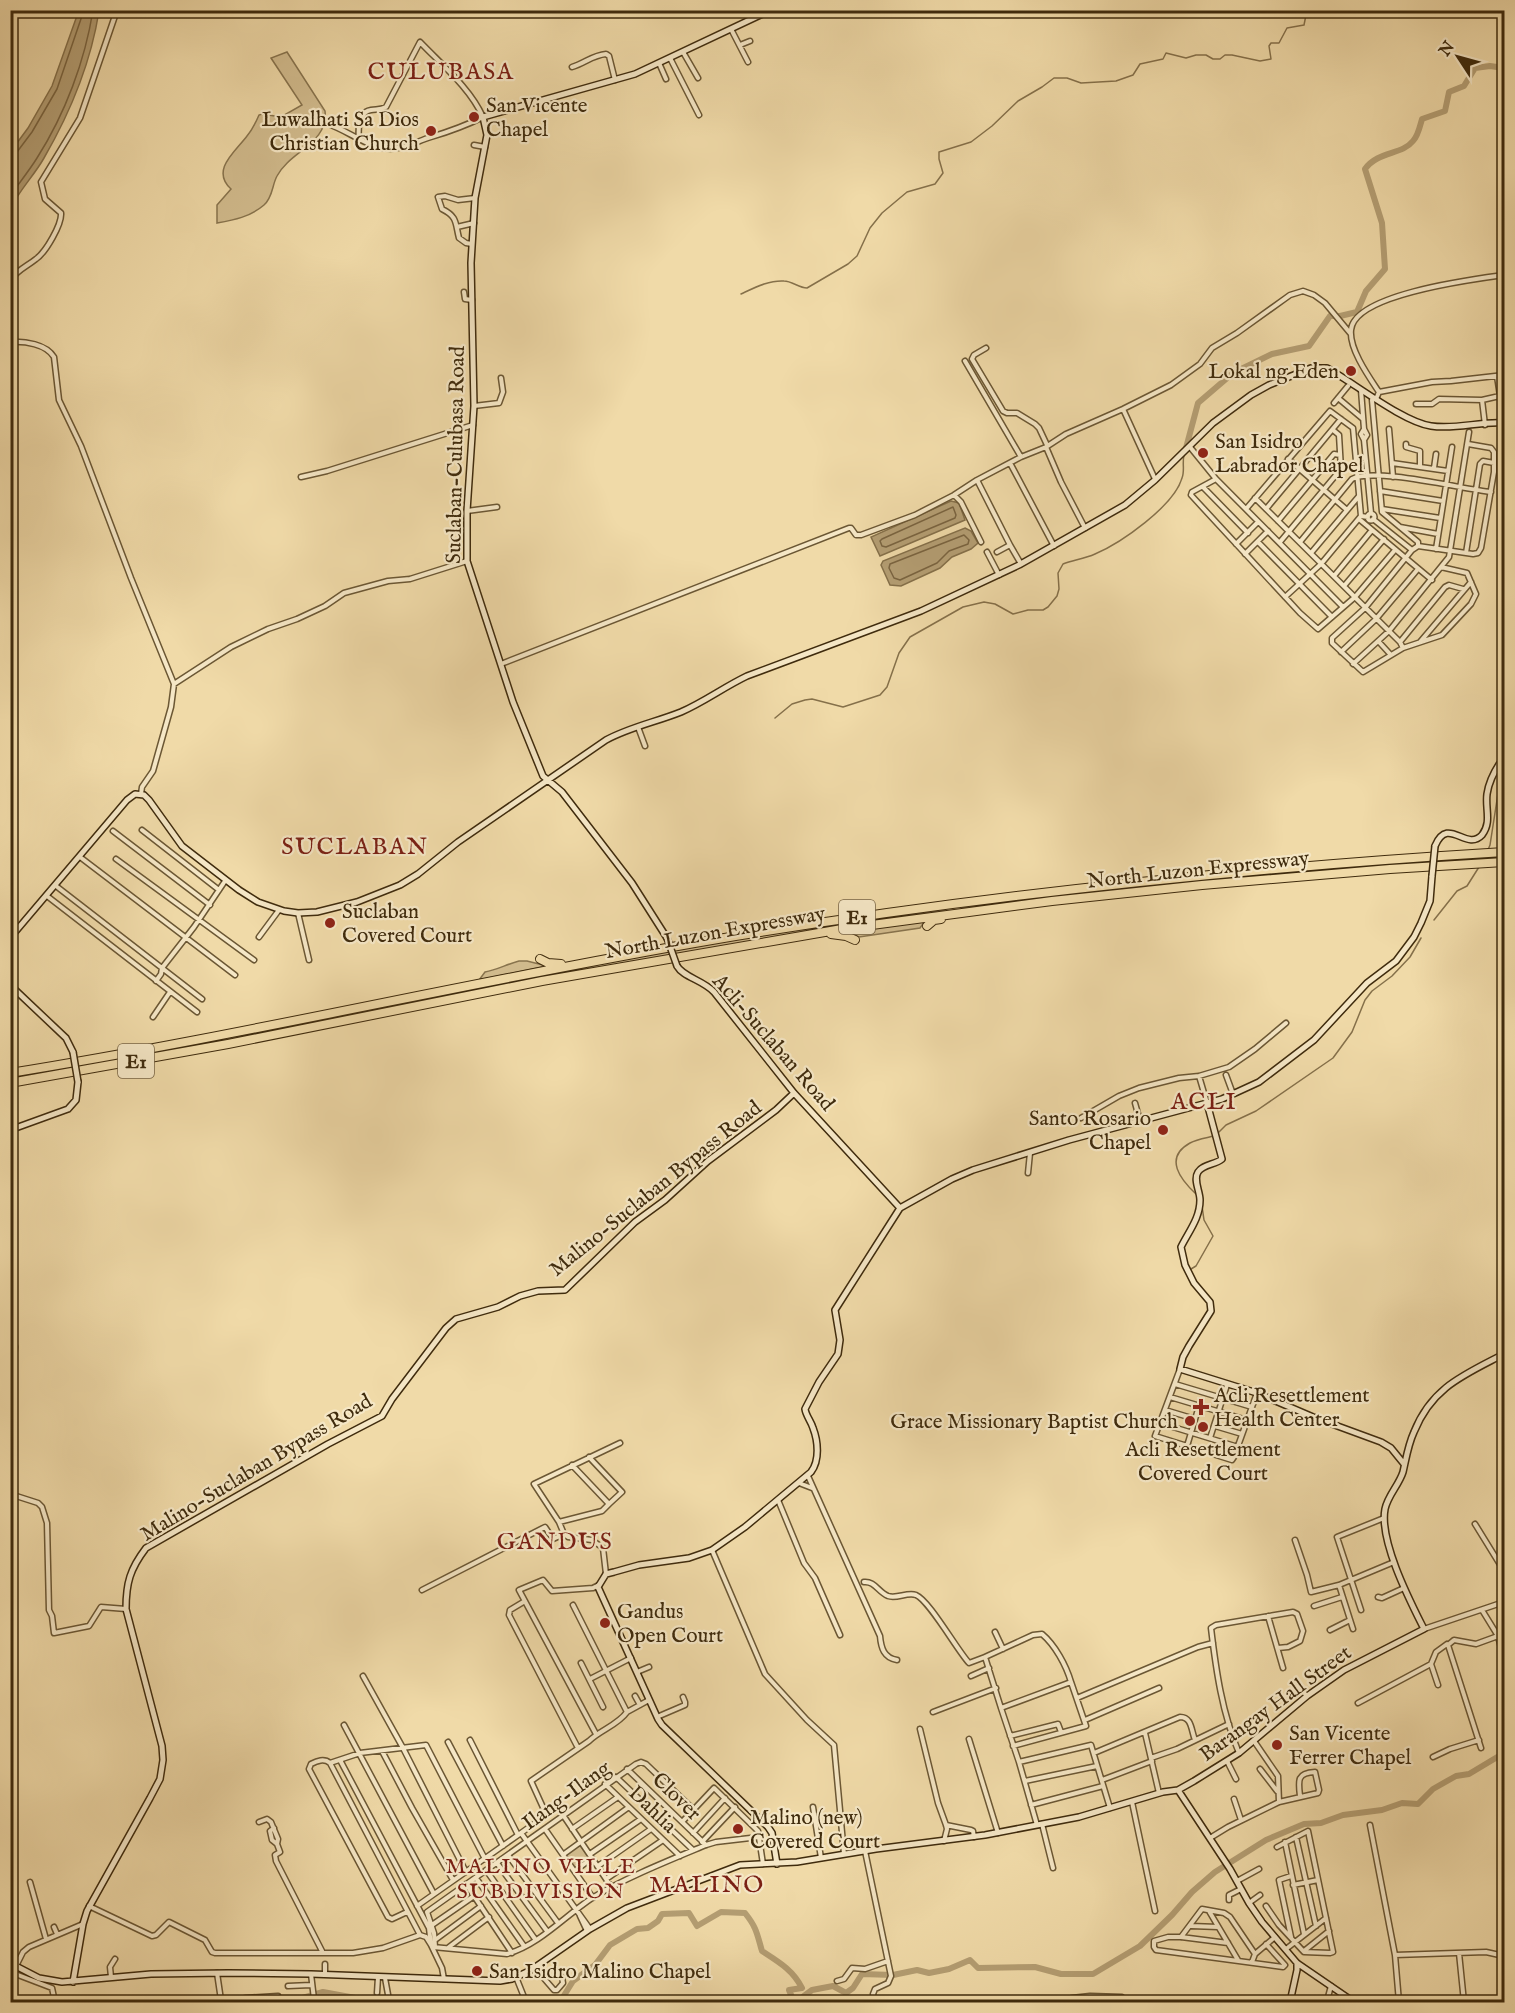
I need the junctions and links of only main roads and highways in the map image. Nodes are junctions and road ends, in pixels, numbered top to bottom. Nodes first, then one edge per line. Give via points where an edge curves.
1 (1504, 852) edge
2 (1504, 862) edge
3 (1023, 905) junction
4 (927, 926) dead end
5 (855, 940) dead end
6 (755, 943) junction
7 (643, 952) junction
8 (540, 959) dead end
9 (479, 975) dead end
10 (408, 997) junction
11 (10, 1072) edge
12 (10, 1083) edge

1 - 7 highway, North Luzon Expressway / E1 via 1208,874 1030,894 836,920
2 - 3 highway, North Luzon Expressway / E1 via 1213,884
3 - 4 highway via 934,920
3 - 6 highway, North Luzon Expressway / E1
5 - 6 highway via 832,934
6 - 12 highway, North Luzon Expressway / E1
7 - 8 highway via 560,964
7 - 10 highway, North Luzon Expressway / E1
9 - 10 highway via 472,981
10 - 11 highway, North Luzon Expressway / E1

